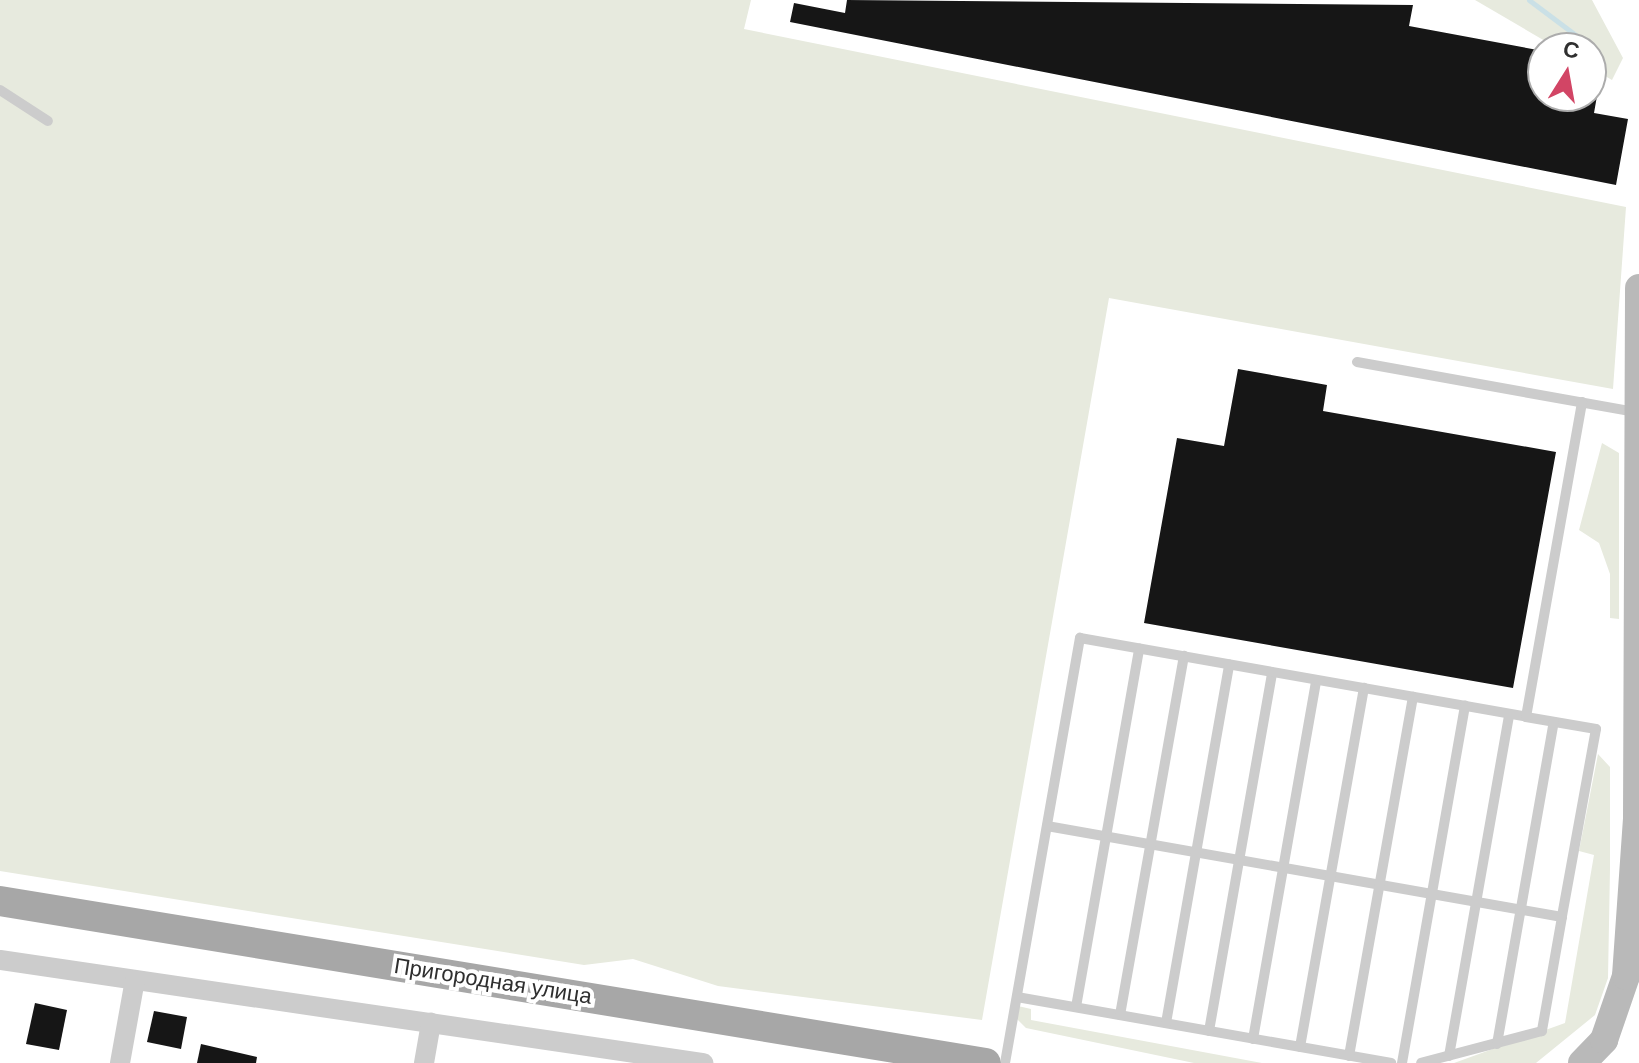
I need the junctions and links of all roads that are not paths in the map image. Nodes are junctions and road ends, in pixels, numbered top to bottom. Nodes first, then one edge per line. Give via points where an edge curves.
1 (0, 90) edge
2 (48, 121) dead end
3 (1639, 291) edge
4 (1357, 362) dead end
5 (1582, 402) junction
6 (1635, 412) junction
7 (1638, 576) edge
8 (1139, 648) junction
9 (1184, 656) junction
10 (1229, 664) junction
11 (1272, 672) junction
12 (1316, 680) junction
13 (1364, 688) junction
14 (1413, 697) junction
15 (1465, 706) junction
16 (1509, 714) junction
17 (1526, 717) junction
18 (1554, 722) junction
19 (1047, 826) junction
20 (1638, 828) edge
21 (1106, 836) junction
22 (1151, 844) junction
23 (1196, 852) junction
24 (1239, 860) junction
25 (1283, 867) junction
26 (1331, 876) junction
27 (1380, 884) junction
28 (1432, 894) junction
29 (0, 901) edge
30 (1476, 901) junction
31 (1521, 909) junction
32 (1562, 917) junction
33 (0, 960) edge
34 (135, 980) junction
35 (1017, 997) junction
36 (1076, 1007) junction
37 (1120, 1015) junction
38 (431, 1023) junction
39 (1166, 1023) junction
40 (1209, 1031) junction
41 (1253, 1039) junction
42 (1497, 1044) junction
43 (1300, 1047) junction
44 (1349, 1056) junction
45 (1449, 1056) junction
46 (120, 1063) edge
47 (424, 1063) edge
48 (703, 1063) edge
49 (986, 1063) edge
50 (1005, 1063) edge
51 (1391, 1063) edge
52 (1402, 1063) edge
53 (1421, 1063) edge
54 (1582, 1063) edge

1 - 2 lane
3 - 6 street
4 - 5 lane
5 - 6 lane
5 - 17 lane
6 - 7 street
7 - 20 street
8 - 9 lane
8 - 19 lane via 1080,638
8 - 21 lane
9 - 10 lane
9 - 22 lane
10 - 11 lane
10 - 23 lane
11 - 12 lane
11 - 24 lane
12 - 13 lane
12 - 25 lane
13 - 14 lane
13 - 26 lane
14 - 15 lane
14 - 27 lane
15 - 16 lane
15 - 28 lane
16 - 17 lane
16 - 30 lane
17 - 18 lane
18 - 31 lane
18 - 32 lane via 1596,729
19 - 21 lane
19 - 35 lane
20 - 54 street via 1620,1008
21 - 22 lane
21 - 36 lane
22 - 23 lane
22 - 37 lane
23 - 24 lane
23 - 39 lane
24 - 25 lane
24 - 40 lane
25 - 26 lane
25 - 41 lane
26 - 27 lane
26 - 43 lane
27 - 28 lane
27 - 44 lane
28 - 30 lane
28 - 52 lane
29 - 49 main road, Пригородная улица
30 - 31 lane
30 - 45 lane
31 - 32 lane
31 - 42 lane
32 - 42 lane via 1542,1031
33 - 34 street
34 - 38 street
34 - 46 street
35 - 36 lane
35 - 50 lane
36 - 37 lane
37 - 39 lane
38 - 47 street
38 - 48 street
39 - 40 lane
40 - 41 lane
41 - 43 lane
42 - 45 lane
43 - 44 lane
44 - 51 lane
45 - 53 lane

